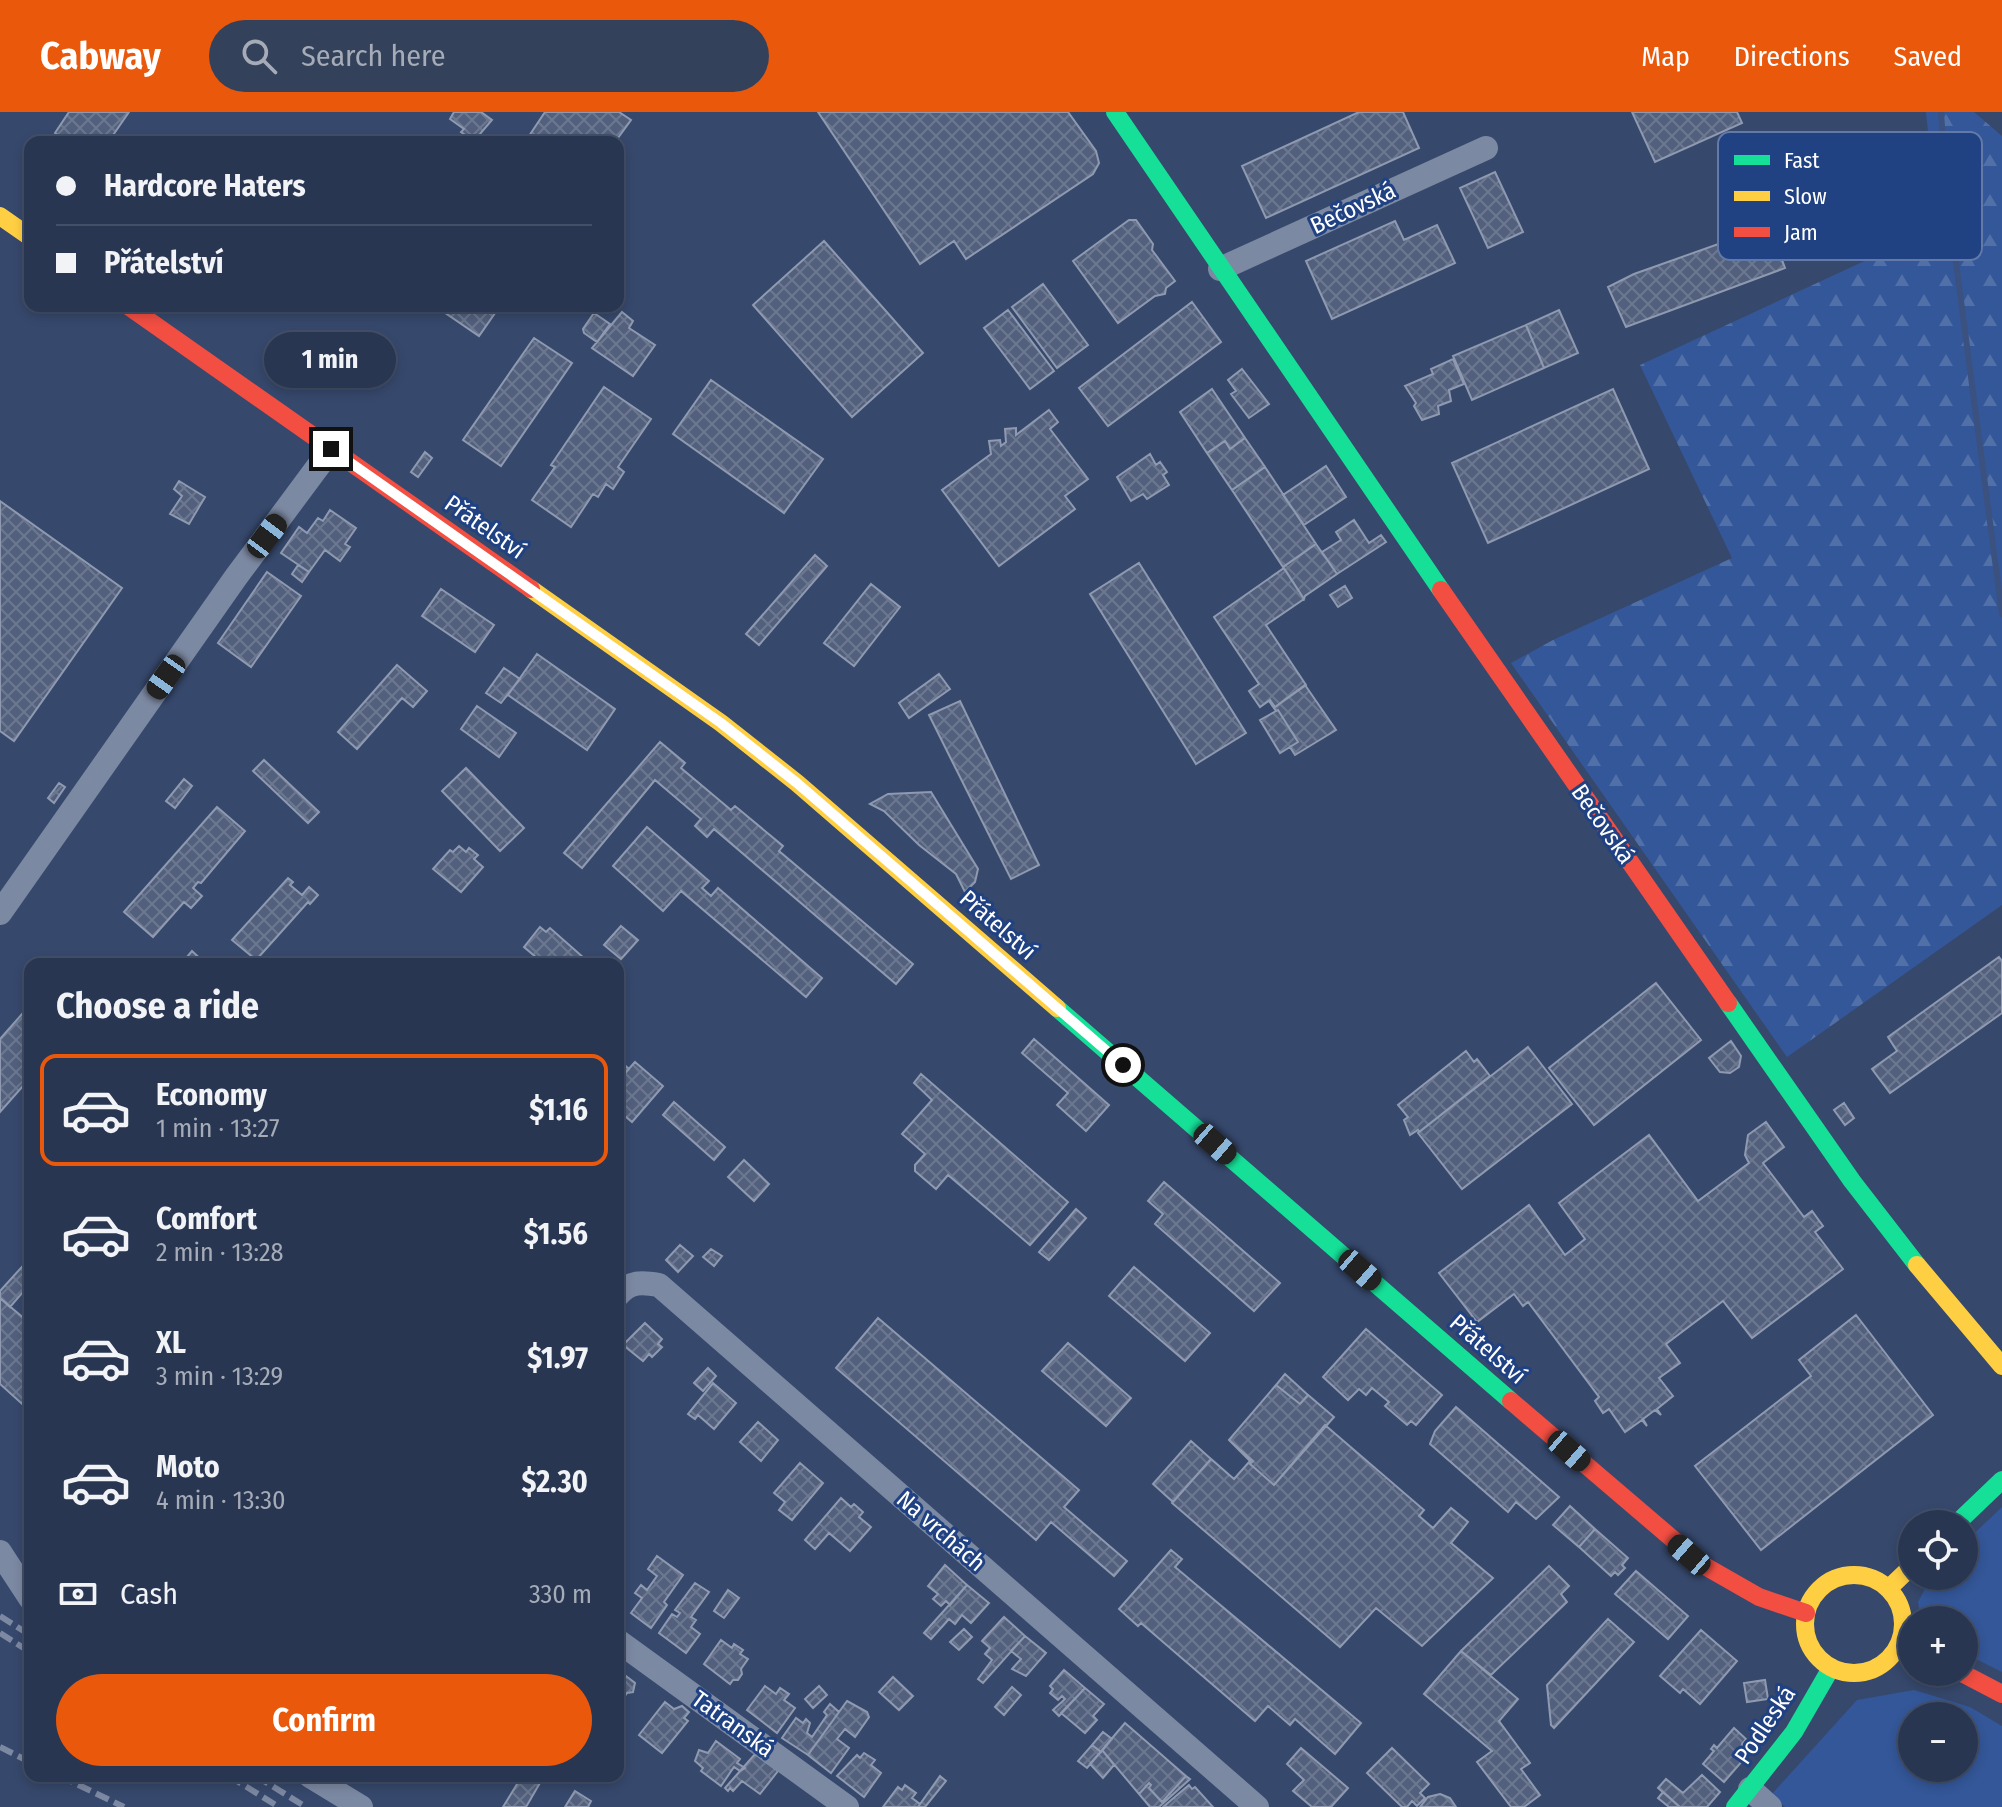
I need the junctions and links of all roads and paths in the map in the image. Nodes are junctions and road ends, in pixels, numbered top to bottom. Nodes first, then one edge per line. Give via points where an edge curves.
1 (1115, 112) edge
2 (1486, 148) dead end
3 (0, 216) edge
4 (24, 233) edge
5 (1220, 269) junction
6 (137, 312) edge
7 (331, 449) junction
8 (0, 913) edge
9 (624, 1288) edge
10 (2002, 1366) edge
11 (2002, 1480) edge
12 (1971, 1510) edge
13 (0, 1552) edge
14 (1898, 1579) edge
15 (24, 1589) edge
16 (1888, 1589) junction
17 (1899, 1606) edge
18 (1806, 1613) junction
19 (624, 1645) edge
20 (1898, 1652) edge
21 (1831, 1668) junction
22 (1978, 1681) edge
23 (2002, 1694) edge
24 (320, 1782) edge
25 (1742, 1798) edge
26 (361, 1807) edge
27 (847, 1807) edge
28 (1257, 1807) edge
29 (1770, 1807) edge

1 - 5 main road, Bečovská
2 - 5 street, Bečovská
3 - 4 main road
5 - 10 main road, Bečovská via 1852,1181
6 - 7 main road, Přátelství
7 - 8 street
7 - 18 main road, Přátelství via 721,723 797,783 1689,1555 1746,1593
9 - 28 street, Na vrchách via 639,1282 659,1285
11 - 12 main road
13 - 15 street
14 - 16 main road
16 - 17 main road
16 - 18 main road via 1865,1577 1840,1578 1818,1591
18 - 21 main road via 1812,1650
19 - 27 street, Tatranská
20 - 21 main road via 1869,1671
21 - 25 main road, Podleská via 1794,1732
22 - 23 main road
24 - 26 street
25 - 29 street

